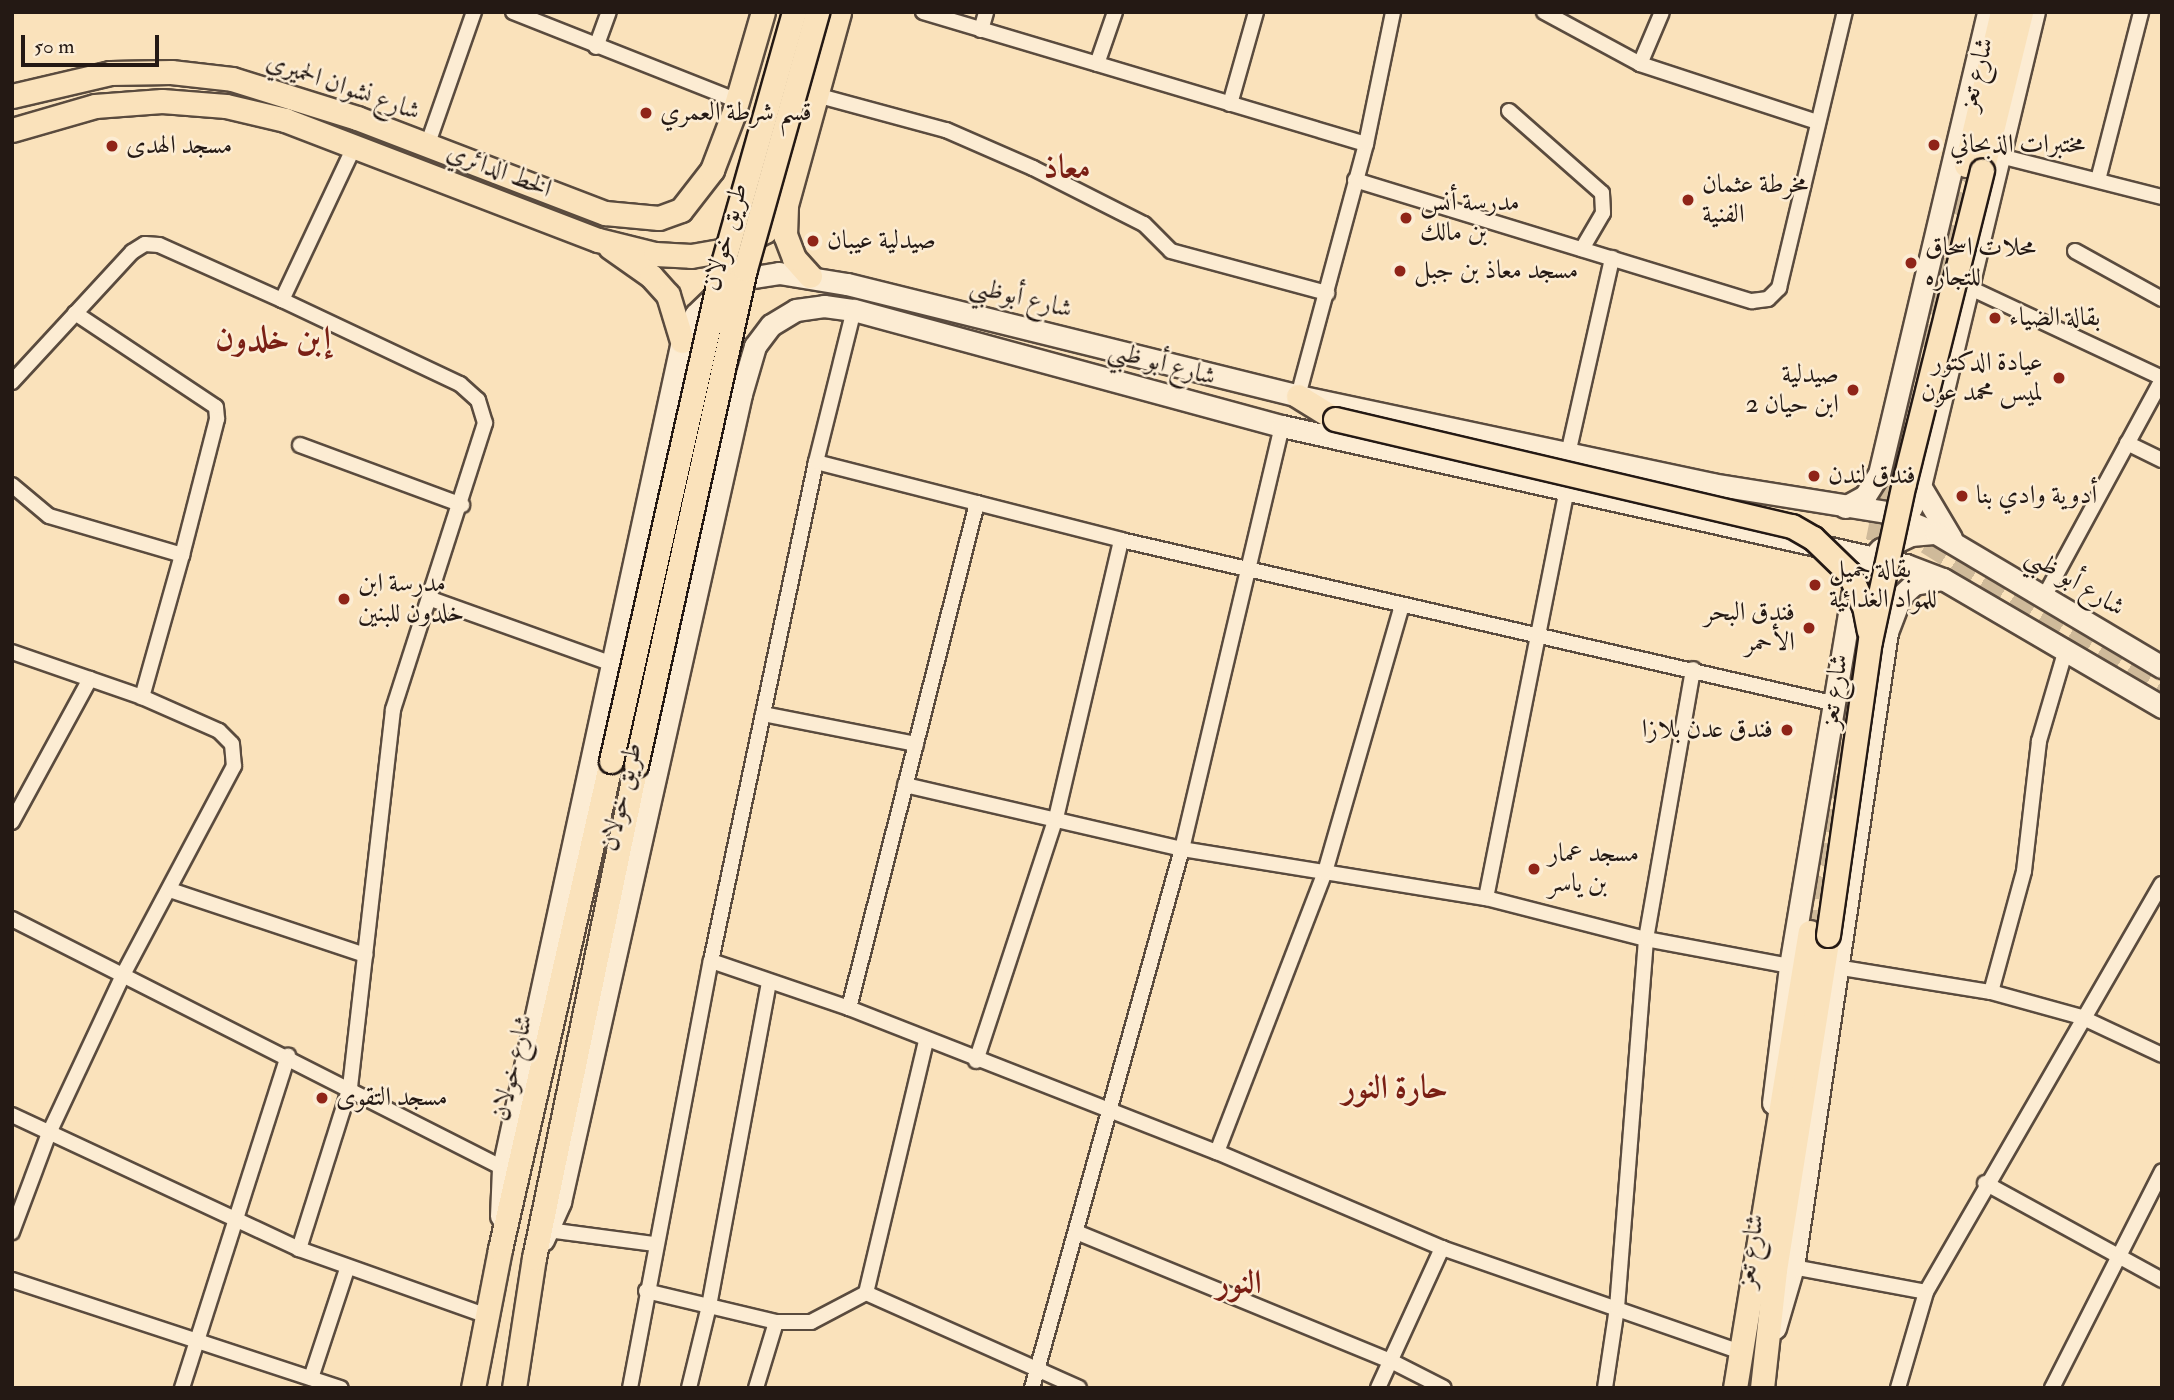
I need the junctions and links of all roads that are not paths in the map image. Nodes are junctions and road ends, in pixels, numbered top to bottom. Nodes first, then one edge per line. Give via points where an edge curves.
1 (474, 12) edge
2 (513, 12) edge
3 (609, 12) edge
4 (763, 12) edge
5 (794, 12) edge
6 (817, 12) edge
7 (839, 12) edge
8 (923, 12) edge
9 (986, 12) edge
10 (1115, 12) edge
11 (1256, 12) edge
12 (1393, 12) edge
13 (1544, 12) edge
14 (1662, 12) edge
15 (1844, 12) edge
16 (1988, 12) edge
17 (2001, 12) edge
18 (2021, 12) edge
19 (2034, 12) edge
20 (2141, 12) edge
21 (981, 30) junction
22 (596, 47) junction
23 (1097, 64) junction
24 (1640, 64) junction
25 (816, 95) junction
26 (12, 96) edge
27 (1230, 104) junction
28 (736, 108) junction
29 (1509, 111) dead end
30 (1817, 122) junction
31 (12, 130) edge
32 (805, 135) junction
33 (1366, 144) junction
34 (355, 145) junction
35 (428, 146) junction
36 (2000, 156) junction
37 (1974, 168) junction
38 (1355, 180) junction
39 (2098, 180) junction
40 (2162, 197) edge
41 (786, 205) junction
42 (605, 213) joint
43 (598, 240) junction
44 (1582, 249) junction
45 (2075, 251) dead end
46 (1612, 258) junction
47 (810, 276) junction
48 (1968, 287) junction
49 (1327, 293) junction
50 (892, 294) junction
51 (2162, 299) edge
52 (282, 300) junction
53 (854, 310) junction
54 (75, 313) junction
55 (887, 318) junction
56 (682, 341) junction
57 (755, 346) joint
58 (1904, 372) junction
59 (674, 376) junction
60 (2162, 379) edge
61 (12, 382) edge
62 (1946, 383) junction
63 (741, 394) junction
64 (1298, 397) junction
65 (1282, 426) junction
66 (2127, 443) junction
67 (300, 444) dead end
68 (1568, 454) junction
69 (2162, 460) edge
70 (816, 462) junction
71 (1712, 484) junction
72 (12, 485) edge
73 (1920, 486) junction
74 (1567, 490) junction
75 (977, 503) junction
76 (462, 505) junction
77 (1845, 507) junction
78 (1905, 517) junction
79 (1707, 519) junction
80 (1936, 533) junction
81 (1121, 540) junction
82 (1801, 540) junction
83 (1959, 546) junction
84 (1847, 550) junction
85 (182, 555) junction
86 (1873, 556) junction
87 (1247, 569) junction
88 (1943, 579) junction
89 (2022, 584) junction
90 (2045, 597) junction
91 (431, 599) junction
92 (1402, 605) junction
93 (1849, 608) junction
94 (2008, 615) junction
95 (1537, 635) junction
96 (1870, 641) junction
97 (2066, 649) junction
98 (12, 652) edge
99 (1840, 655) junction
100 (610, 663) junction
101 (1881, 663) junction
102 (2162, 667) edge
103 (1693, 669) junction
104 (90, 679) junction
105 (142, 697) junction
106 (1832, 704) junction
107 (2162, 707) edge
108 (763, 714) junction
109 (916, 744) junction
110 (611, 761) joint
111 (905, 785) junction
112 (13, 818) edge
113 (1056, 818) junction
114 (1182, 849) junction
115 (1325, 872) junction
116 (2162, 884) edge
117 (170, 890) junction
118 (1486, 898) junction
119 (12, 919) edge
120 (1819, 934) junction
121 (1646, 939) junction
122 (365, 955) junction
123 (711, 961) junction
124 (1790, 966) junction
125 (1836, 967) junction
126 (124, 974) junction
127 (769, 981) junction
128 (1991, 992) junction
129 (849, 1008) junction
130 (2081, 1017) junction
131 (926, 1042) junction
132 (2162, 1055) edge
133 (288, 1056) junction
134 (975, 1061) junction
135 (350, 1087) junction
136 (1110, 1112) junction
137 (12, 1115) edge
138 (49, 1133) junction
139 (1217, 1152) junction
140 (503, 1168) junction
141 (2162, 1171) edge
142 (1985, 1183) junction
143 (1767, 1186) junction
144 (235, 1217) junction
145 (548, 1230) junction
146 (12, 1232) edge
147 (1076, 1232) junction
148 (655, 1244) junction
149 (1441, 1248) junction
150 (299, 1249) junction
151 (500, 1249) junction
152 (2120, 1256) junction
153 (534, 1258) junction
154 (1793, 1266) junction
155 (347, 1269) junction
156 (12, 1280) edge
157 (2162, 1280) edge
158 (646, 1290) junction
159 (1926, 1292) junction
160 (866, 1293) junction
161 (709, 1306) junction
162 (1617, 1308) junction
163 (486, 1316) junction
164 (776, 1322) junction
165 (196, 1341) junction
166 (1741, 1352) junction
167 (1766, 1360) junction
168 (1391, 1361) junction
169 (1037, 1368) junction
170 (311, 1378) junction
171 (182, 1388) edge
172 (341, 1388) edge
173 (473, 1388) edge
174 (514, 1388) edge
175 (630, 1388) edge
176 (689, 1388) edge
177 (756, 1388) edge
178 (1032, 1388) edge
179 (1079, 1388) edge
180 (1378, 1388) edge
181 (1444, 1388) edge
182 (1605, 1388) edge
183 (1735, 1388) edge
184 (1762, 1388) edge
185 (1898, 1388) edge
186 (2052, 1388) edge

1 - 35 street
2 - 22 street
3 - 22 street
4 - 28 main road, طريق خولان
5 - 110 main road, طريق خولان, bridge via 723,263
6 - 153 main road, طريق خولان, bridge via 745,269
7 - 25 main road, طريق خولان
8 - 21 street
9 - 21 street
10 - 23 street
11 - 27 street
12 - 33 street
13 - 24 street
14 - 24 street
15 - 30 street
16 - 58 main road
17 - 37 main road, شارع تعز
18 - 37 main road, شارع تعز
19 - 36 main road
20 - 39 street
21 - 23 street
22 - 28 street
23 - 27 street
24 - 30 street
25 - 32 main road, طريق خولان
25 - 49 street via 946,130 1033,168 1143,224 1171,251
26 - 35 main road, شارع نشوان الحميري via 110,73 171,72 232,79
27 - 33 street
28 - 32 main road
28 - 42 main road, طريق خولان via 698,193 681,210 659,218
29 - 44 street via 1602,193 1603,213
30 - 46 street via 1779,288 1768,299 1752,302
31 - 34 main road, الخط الدائري via 95,106 162,101 226,106 285,120
32 - 41 main road, طريق خولان
33 - 38 street
34 - 43 main road, الخط الدائري
34 - 52 street
35 - 42 main road, شارع نشوان الحميري
36 - 39 street
36 - 48 main road
37 - 96 main road, شارع تعز, bridge
38 - 44 street
38 - 49 street
39 - 40 street
41 - 43 main road via 765,232 732,250 691,256 654,254
41 - 47 main road via 785,236 794,258
43 - 56 main road via 651,276 668,295
44 - 46 street
45 - 51 street
46 - 68 street
47 - 50 main road, شارع أبوظبي
47 - 56 main road, شارع أبوظبي via 779,273 748,278 719,292 696,314
48 - 60 street
48 - 62 main road
49 - 64 street
50 - 55 main road via 885,298 882,312
50 - 64 main road, شارع أبوظبي
52 - 54 street via 159,245 145,244 132,251
52 - 76 street via 460,384 478,400 485,423
53 - 55 main road, شارع أبو ظبي
53 - 57 main road, شارع أبو ظبي via 824,306 796,310 771,325
53 - 70 street
54 - 61 street
54 - 85 street via 216,407 217,419
55 - 65 main road, شارع أبو ظبي
56 - 59 main road, طريق خولان
57 - 63 main road, طريق خولان
58 - 62 main road via 1906,387 1916,397 1931,398
58 - 77 main road via 1879,474 1865,496
59 - 63 main road
59 - 100 main road, طريق خولان
60 - 66 street
62 - 73 main road
63 - 145 main road, طريق خولان via 560,1202
64 - 68 main road, شارع أبوظبي
64 - 96 main road, bridge via 1335,419 1792,526 1813,538 1849,573 1864,606
65 - 74 main road, شارع أبو ظبي
65 - 87 street
66 - 69 street
66 - 90 street
67 - 76 street
68 - 71 main road, شارع أبو ظبي
70 - 75 street
70 - 108 street
71 - 77 main road, شارع أبو ظبي
71 - 79 main road via 1723,489 1727,501 1719,517
72 - 85 street via 49,516
73 - 78 main road
73 - 83 main road via 1936,519
74 - 79 main road, شارع أبو ظبي
74 - 95 street
75 - 81 street
75 - 109 street
76 - 91 street
77 - 78 main road, شارع أبو ظبي
78 - 80 main road, شارع أبو ظبي
78 - 84 main road via 1880,539
79 - 82 main road, شارع أبو ظبي
80 - 83 main road, شارع أبو ظبي
80 - 86 main road via 1900,538
81 - 87 street
81 - 113 street
82 - 84 main road, شارع أبو ظبي
82 - 93 main road via 1834,569
83 - 89 main road, شارع أبو ظبي
84 - 86 main road, شارع أبو ظبي
85 - 105 street
86 - 88 main road, شارع أبو ظبي
86 - 93 main road via 1856,581
87 - 92 street
87 - 114 street
88 - 94 main road, شارع أبو ظبي
88 - 101 main road via 1914,584 1901,596
89 - 90 main road, شارع أبو ظبي
89 - 94 main road via 2010,585 2002,594
90 - 102 main road, شارع أبو ظبي
91 - 100 street
91 - 122 street via 394,710
92 - 95 street
92 - 115 street
93 - 99 main road
94 - 97 main road
95 - 103 street
95 - 118 street
96 - 120 main road, شارع تعز, bridge
97 - 107 main road
97 - 128 street via 2039,741 2024,871
98 - 104 street
99 - 101 main road via 1849,642 1862,638 1875,643
99 - 106 main road
100 - 140 main road, طريق خولان
101 - 125 main road
103 - 106 street
103 - 121 street
104 - 105 street
104 - 112 street
105 - 117 street via 219,731 232,744 234,766
106 - 124 main road
108 - 109 street
108 - 123 street
109 - 111 street
110 - 151 main road, شارع خولان
111 - 113 street
111 - 129 street
113 - 114 street
113 - 134 street
114 - 115 street
114 - 136 street
115 - 118 street
115 - 139 street
116 - 130 street
117 - 122 street
117 - 126 street
118 - 121 street
119 - 126 street
120 - 143 main road, شارع تعز
120 - 167 main road, شارع تعز
121 - 124 street
121 - 162 street
122 - 135 street
123 - 127 street
123 - 148 street
124 - 143 main road via 1776,1057
125 - 128 street
125 - 154 main road
126 - 133 street
126 - 138 street
127 - 129 street
127 - 161 street
128 - 130 street
129 - 131 street
130 - 132 street
130 - 142 street
131 - 134 street
131 - 160 street
133 - 135 street
133 - 144 street
134 - 136 street
135 - 140 street
135 - 150 street
136 - 139 street
136 - 147 street
137 - 138 street
138 - 144 street
138 - 146 street
139 - 149 street
140 - 151 main road, طريق خولان
141 - 152 street
142 - 152 street
142 - 159 street
143 - 166 main road, شارع تعز
144 - 150 street
144 - 165 street
145 - 148 street
145 - 153 main road, طريق خولان
147 - 168 street
147 - 169 street
148 - 158 street
149 - 162 street
149 - 168 street
150 - 155 street
151 - 163 main road, شارع خولان
152 - 157 street
152 - 186 street
153 - 174 main road
154 - 159 street
154 - 167 main road
155 - 163 street
155 - 170 street
156 - 165 street
158 - 161 street
158 - 175 street
159 - 185 street
160 - 164 street via 811,1322
160 - 169 street
161 - 164 street
161 - 176 street
162 - 166 street
162 - 182 street
163 - 173 main road, شارع خولان
164 - 177 street
165 - 170 street
165 - 171 street
166 - 183 main road, شارع تعز
167 - 184 main road, شارع تعز
168 - 180 street
168 - 181 street
169 - 178 street
169 - 179 street
170 - 172 street

